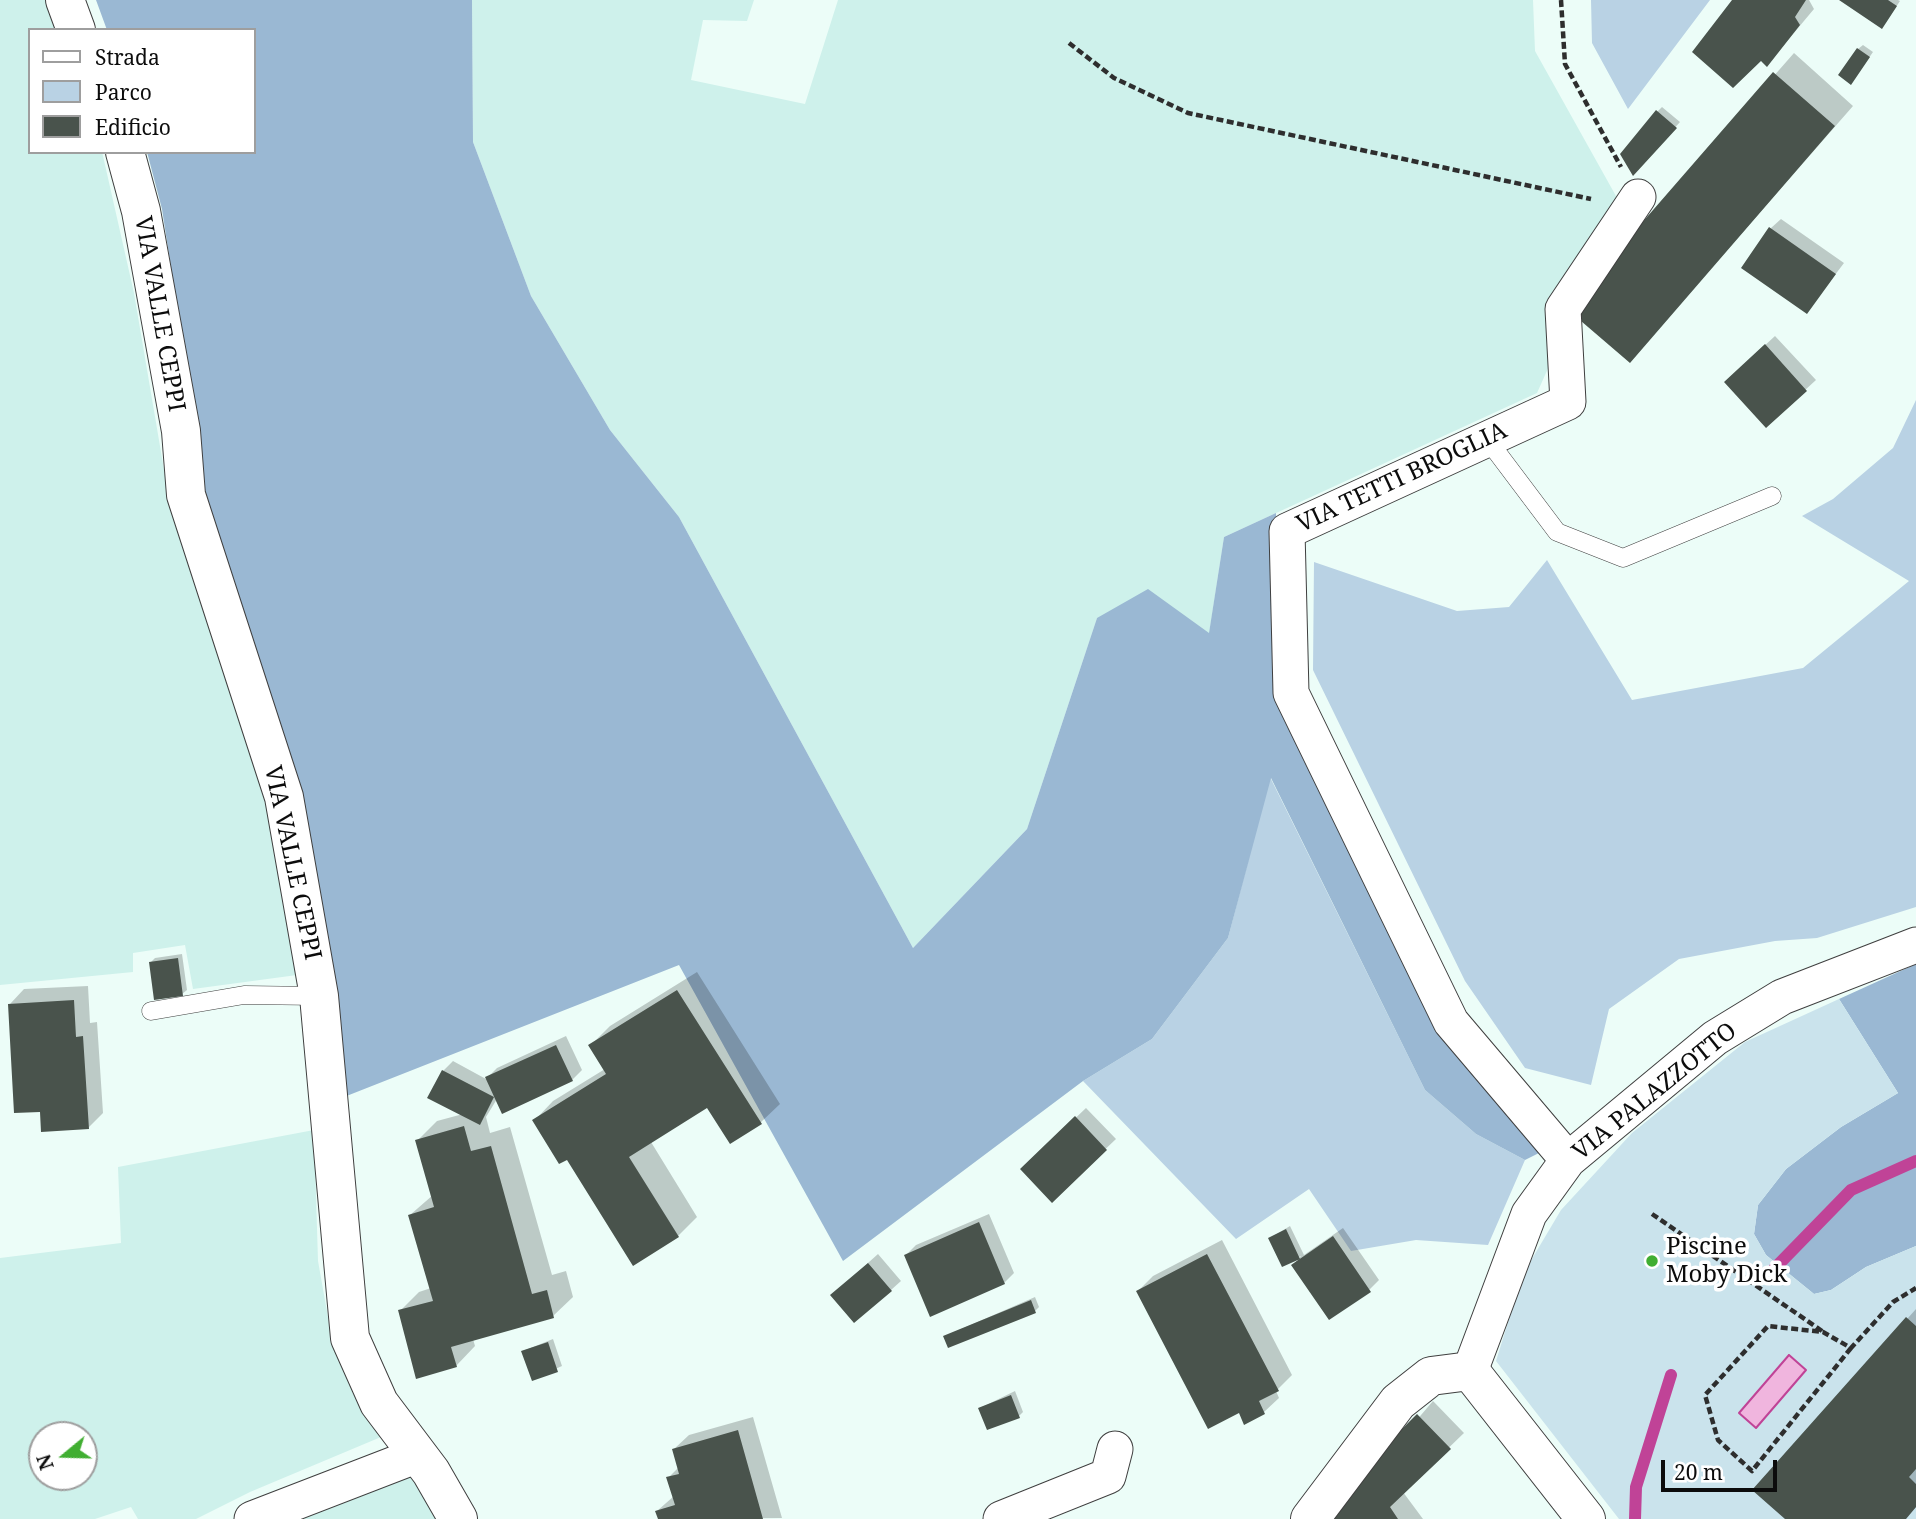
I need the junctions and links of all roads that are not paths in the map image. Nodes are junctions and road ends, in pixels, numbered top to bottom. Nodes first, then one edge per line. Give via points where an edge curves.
1 (65, 0) edge
2 (75, 28) edge
3 (126, 154) edge
4 (1638, 197) road end
5 (1487, 439) junction
6 (1772, 496) dead end
7 (1916, 944) edge
8 (319, 996) junction
9 (151, 1011) dead end
10 (1568, 1160) junction
11 (1470, 1371) junction
12 (1115, 1449) dead end
13 (418, 1455) junction
14 (252, 1519) edge
15 (458, 1519) edge
16 (1001, 1519) edge
17 (1310, 1519) edge
18 (1586, 1519) edge

1 - 2 street
3 - 8 street, VIA VALLE CEPPI via 141,211 181,431 186,495 284,797
4 - 5 street, VIA TETTI BROGLIA via 1563,310 1568,402
5 - 6 lane via 1557,532 1623,558
5 - 10 street, VIA TETTI BROGLIA via 1287,531 1291,693 1451,1022
7 - 10 street, VIA PALAZZOTTO via 1782,997 1738,1024
8 - 9 lane via 243,995
8 - 13 street, VIA VALLE CEPPI via 350,1338 379,1403
10 - 11 street, VIA PALAZZOTTO via 1529,1214
11 - 17 street via 1431,1376 1398,1402
11 - 18 street
12 - 16 street via 1108,1476
13 - 14 street
13 - 15 street, VIA VALLE CEPPI

